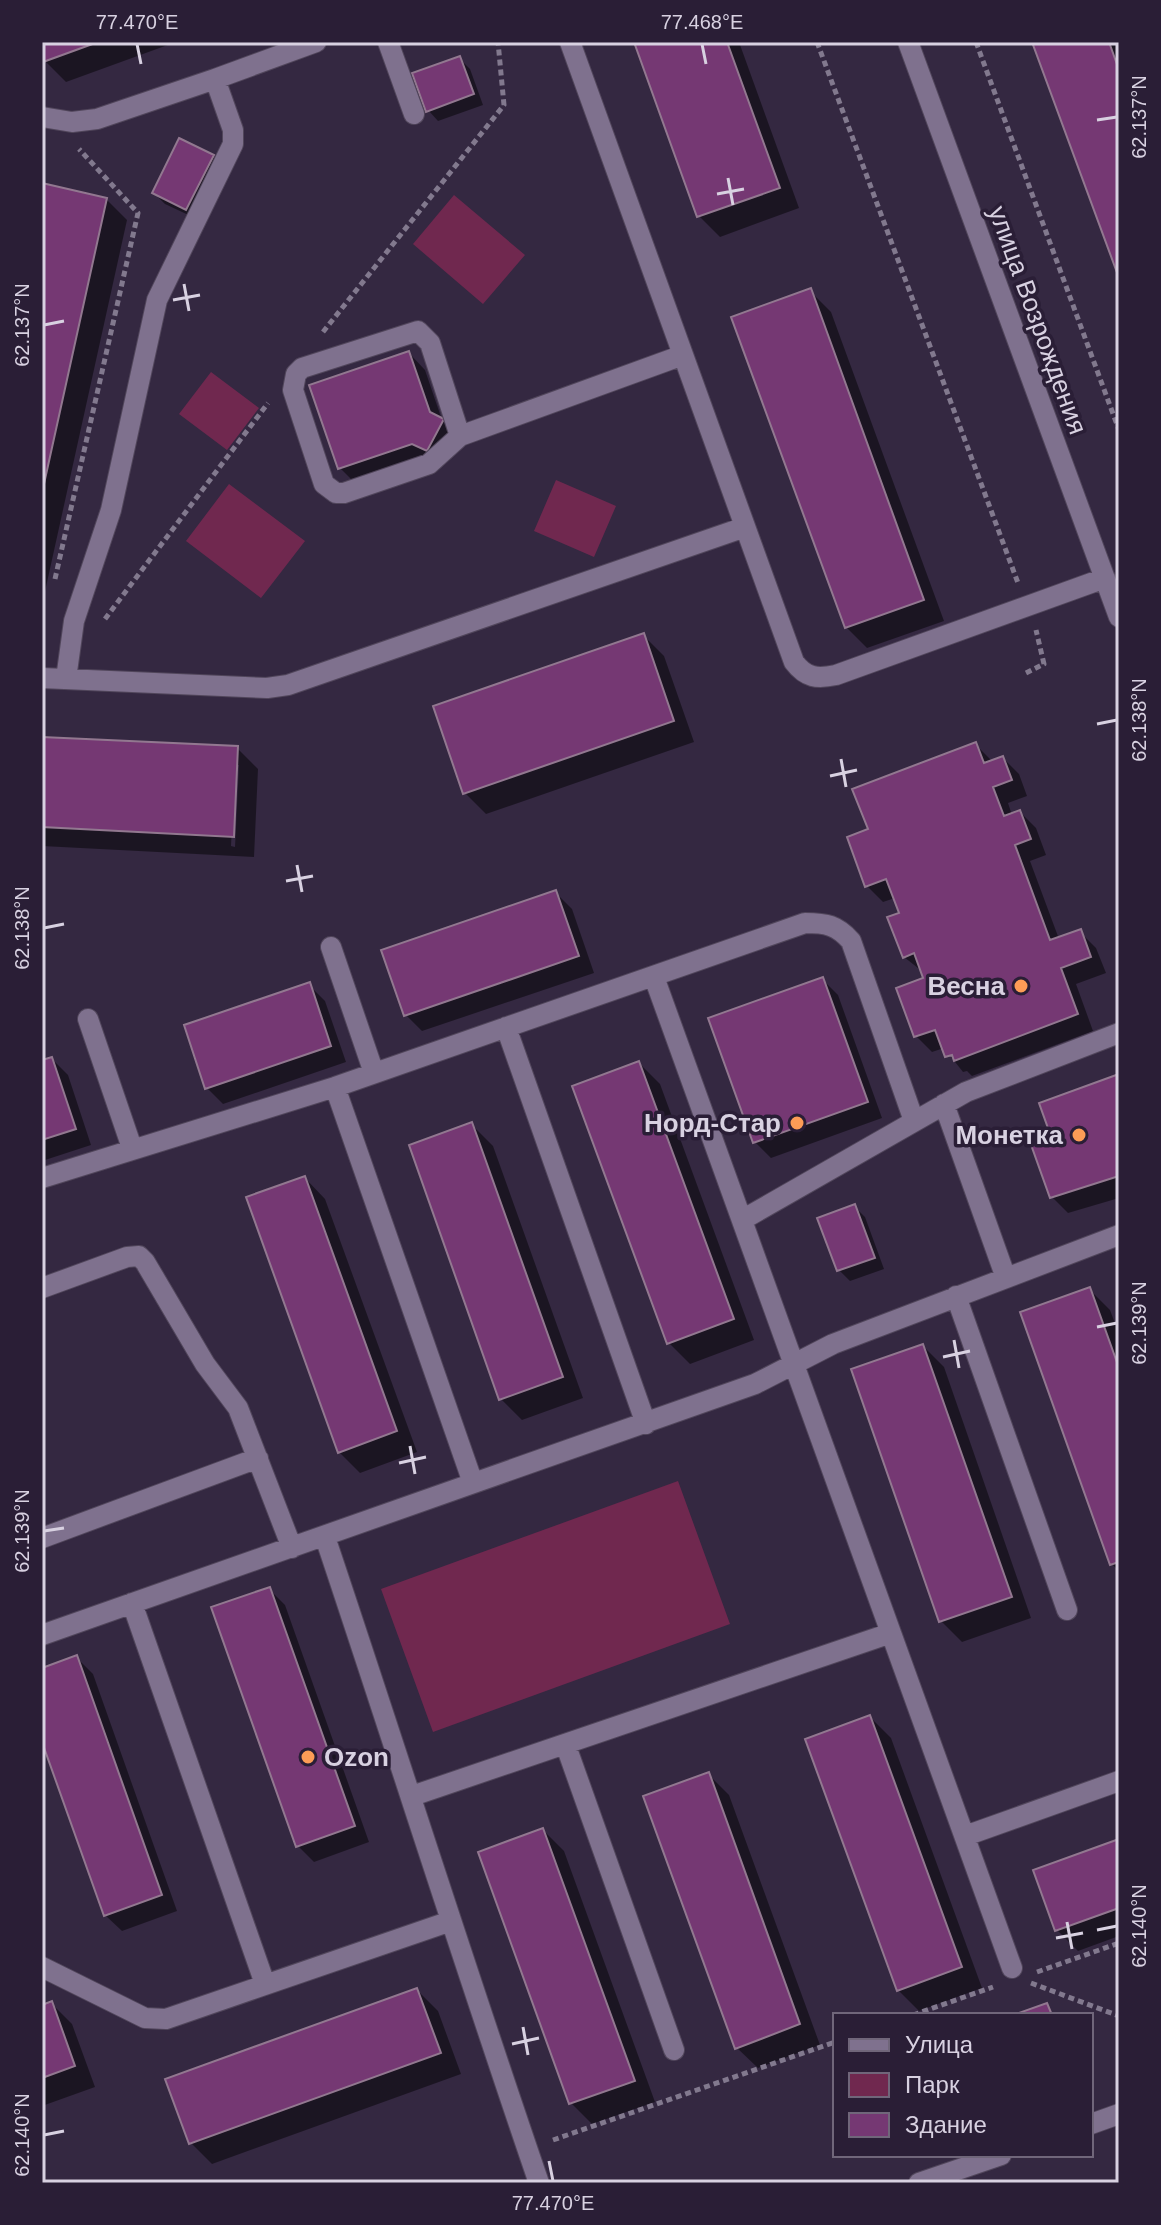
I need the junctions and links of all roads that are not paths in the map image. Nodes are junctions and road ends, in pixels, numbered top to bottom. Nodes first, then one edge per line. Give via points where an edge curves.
1 (316, 42) edge
2 (388, 42) edge
3 (570, 42) edge
4 (908, 42) edge
5 (215, 79) junction
6 (414, 114) dead end
7 (42, 117) edge
8 (683, 355) junction
9 (460, 436) junction
10 (745, 527) junction
11 (1105, 578) junction
12 (1119, 617) edge
13 (42, 678) edge
14 (66, 679) junction
15 (331, 947) dead end
16 (654, 977) junction
17 (88, 1019) dead end
18 (506, 1027) junction
19 (1119, 1033) edge
20 (374, 1073) junction
21 (335, 1087) junction
22 (944, 1104) junction
23 (914, 1121) junction
24 (132, 1148) junction
25 (42, 1178) edge
26 (742, 1220) junction
27 (1119, 1235) edge
28 (1006, 1278) junction
29 (42, 1288) edge
30 (956, 1296) junction
31 (794, 1363) junction
32 (646, 1424) junction
33 (258, 1458) junction
34 (473, 1483) junction
35 (325, 1537) junction
36 (42, 1538) edge
37 (292, 1548) junction
38 (132, 1603) junction
39 (1067, 1610) dead end
40 (891, 1633) junction
41 (42, 1635) edge
42 (566, 1746) junction
43 (1119, 1781) edge
44 (412, 1796) junction
45 (965, 1836) junction
46 (448, 1922) junction
47 (42, 1967) edge
48 (1016, 1973) road end
49 (265, 1984) junction
50 (674, 2050) dead end
51 (1119, 2114) edge
52 (1093, 2123) edge
53 (995, 2157) edge
54 (539, 2183) edge
55 (919, 2183) edge

1 - 5 street
2 - 6 street
3 - 8 street
4 - 11 street, улица Возрождения
5 - 7 street via 97,119
5 - 14 street via 233,144 157,300 111,510 74,621
8 - 9 street
8 - 10 street
9 - 9 street via 430,343 418,331 296,374 293,390 324,484 336,493 429,464
10 - 11 street via 794,662 803,674 820,678
10 - 14 street via 288,685
11 - 12 street, улица Возрождения
13 - 14 street
15 - 20 street
16 - 18 street
16 - 23 street via 805,923 841,929 851,941
16 - 26 street
17 - 24 street
18 - 20 street
18 - 32 street
19 - 22 street
20 - 21 street
21 - 24 street
21 - 34 street
22 - 23 street
22 - 28 street
23 - 26 street
24 - 25 street
26 - 31 street
27 - 28 street
28 - 30 street
29 - 33 street via 139,1256 205,1364 232,1396
30 - 31 street
30 - 39 street
31 - 32 street via 755,1384
31 - 40 street
32 - 34 street
33 - 36 street
33 - 37 street
34 - 35 street
35 - 37 street
35 - 44 street
37 - 38 street
38 - 41 street
38 - 49 street
40 - 42 street
40 - 45 street
42 - 44 street
42 - 50 street
43 - 45 street
44 - 46 street
45 - 48 street
46 - 49 street
46 - 54 street
47 - 49 street via 145,2018 166,2019
51 - 52 street
53 - 55 street

